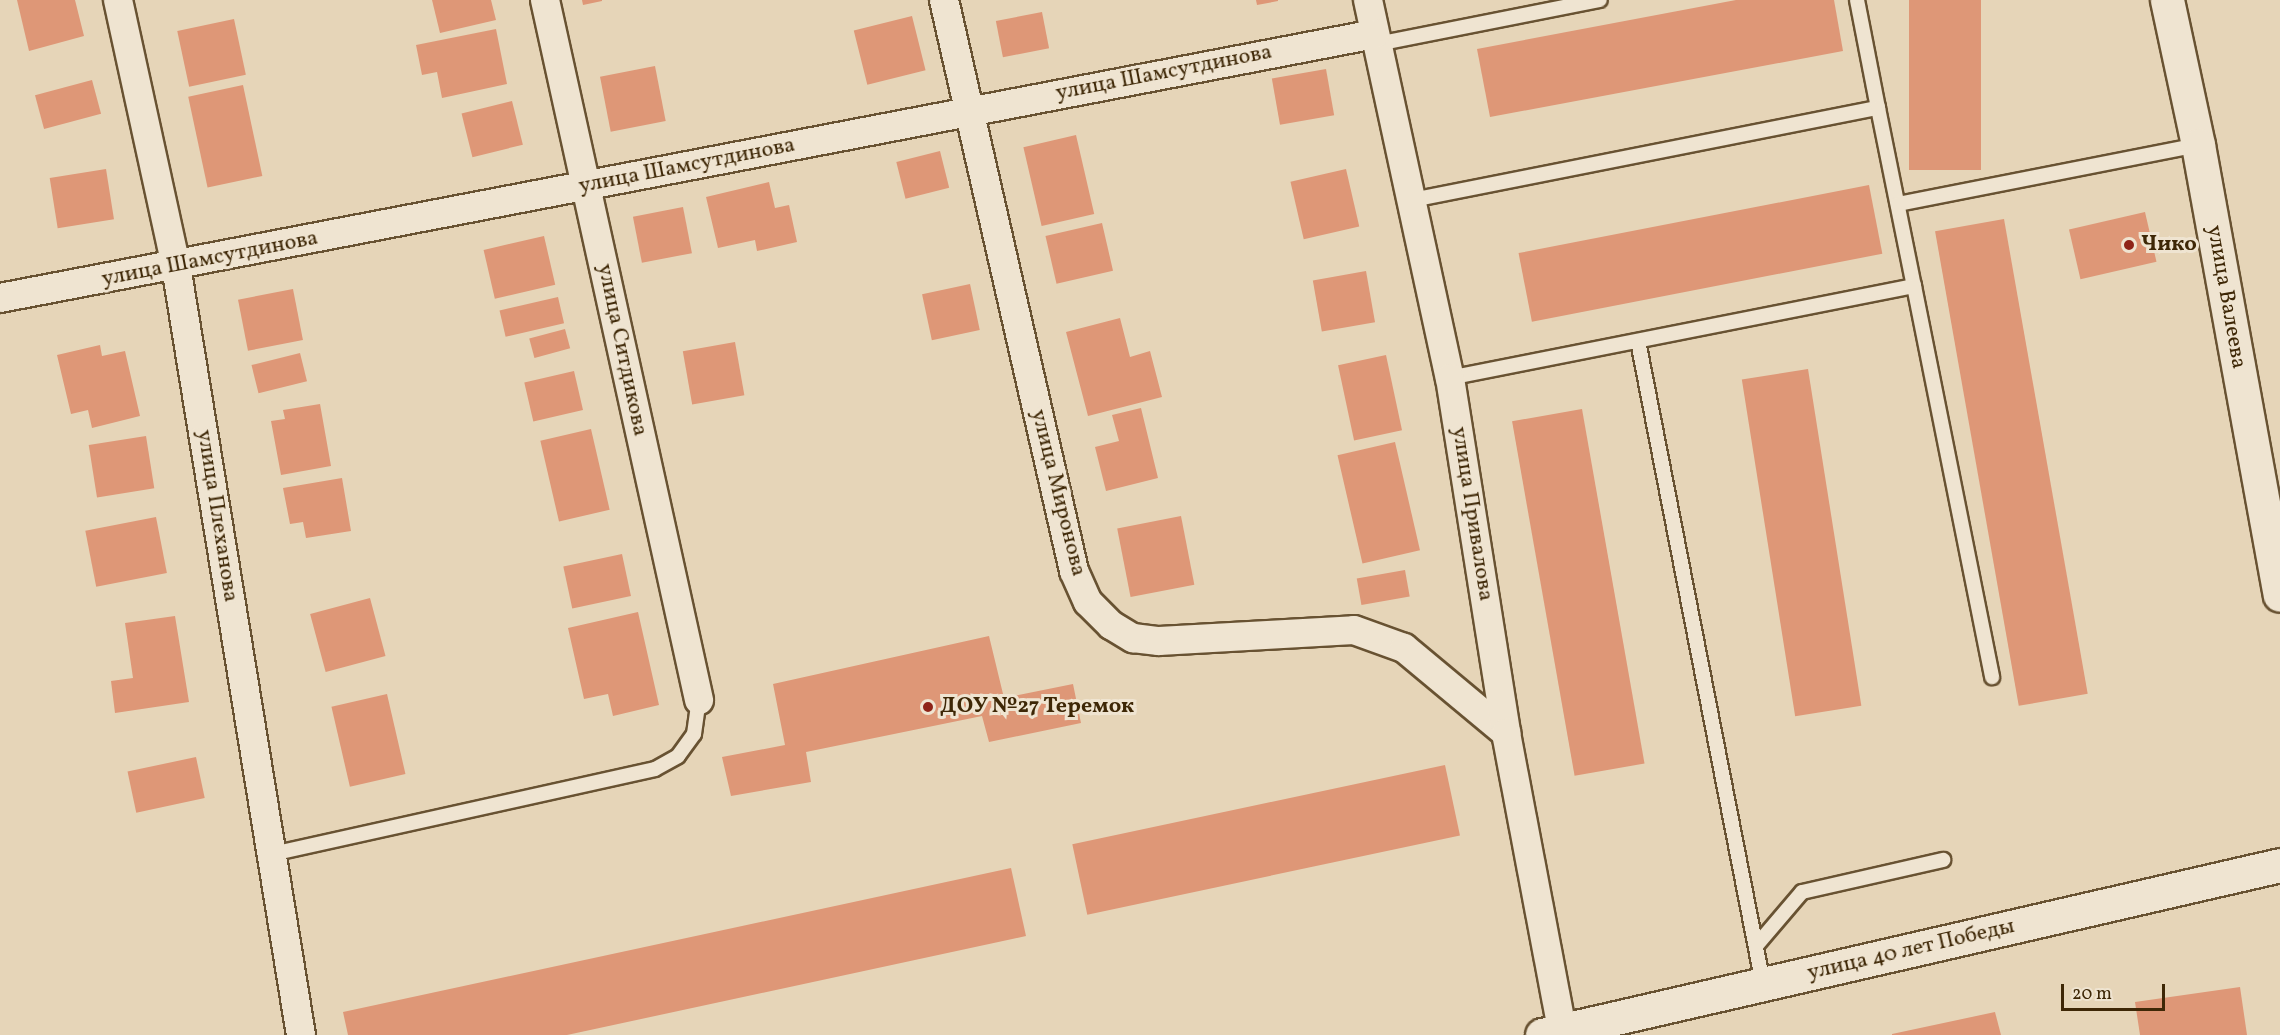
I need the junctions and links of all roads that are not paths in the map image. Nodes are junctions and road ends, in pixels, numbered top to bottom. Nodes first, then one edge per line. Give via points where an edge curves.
1 (118, 0) edge
2 (545, 0) edge
3 (944, 0) edge
4 (1368, 0) edge
5 (1600, 0) edge
6 (1857, 0) edge
7 (2167, 0) edge
8 (1553, 5) edge
9 (1376, 39) junction
10 (1878, 108) junction
11 (967, 110) junction
12 (2198, 146) junction
13 (587, 186) junction
14 (1412, 200) junction
15 (1898, 204) junction
16 (177, 266) junction
17 (1914, 286) junction
18 (0, 298) edge
19 (1638, 341) junction
20 (1450, 378) junction
21 (2278, 575) edge
22 (1992, 677) dead end
23 (699, 700) joint
24 (1506, 733) junction
25 (272, 854) junction
26 (1943, 860) dead end
27 (2280, 865) edge
28 (1756, 946) junction
29 (1763, 984) junction
30 (1552, 1033) edge
31 (301, 1035) edge

1 - 16 street, улица Плеханова
2 - 13 street, улица Ситдикова
3 - 11 street, улица Миронова
4 - 9 street, улица Привалова
5 - 8 lane
6 - 10 lane
7 - 12 street, улица Валеева
8 - 9 lane
9 - 11 street, улица Шамсутдинова
9 - 14 street, улица Привалова
10 - 14 lane
10 - 15 lane
11 - 13 street, улица Шамсутдинова
11 - 24 street, улица Миронова via 1074,571 1088,602 1111,625 1133,638 1159,641 1354,630 1404,648
12 - 15 lane
12 - 21 street, улица Валеева
13 - 16 street, улица Шамсутдинова
13 - 23 street, улица Ситдикова
14 - 20 street, улица Привалова
15 - 17 lane
16 - 18 street, улица Шамсутдинова
16 - 25 street, улица Плеханова
17 - 19 lane
17 - 22 lane
19 - 20 lane
19 - 28 lane
20 - 24 street, улица Привалова
23 - 25 lane via 694,734 678,756 655,769
24 - 30 street, улица Привалова
25 - 31 street, улица Плеханова
26 - 28 lane via 1802,892
27 - 29 street, улица 40 лет Победы
28 - 29 lane
29 - 30 street, улица 40 лет Победы

